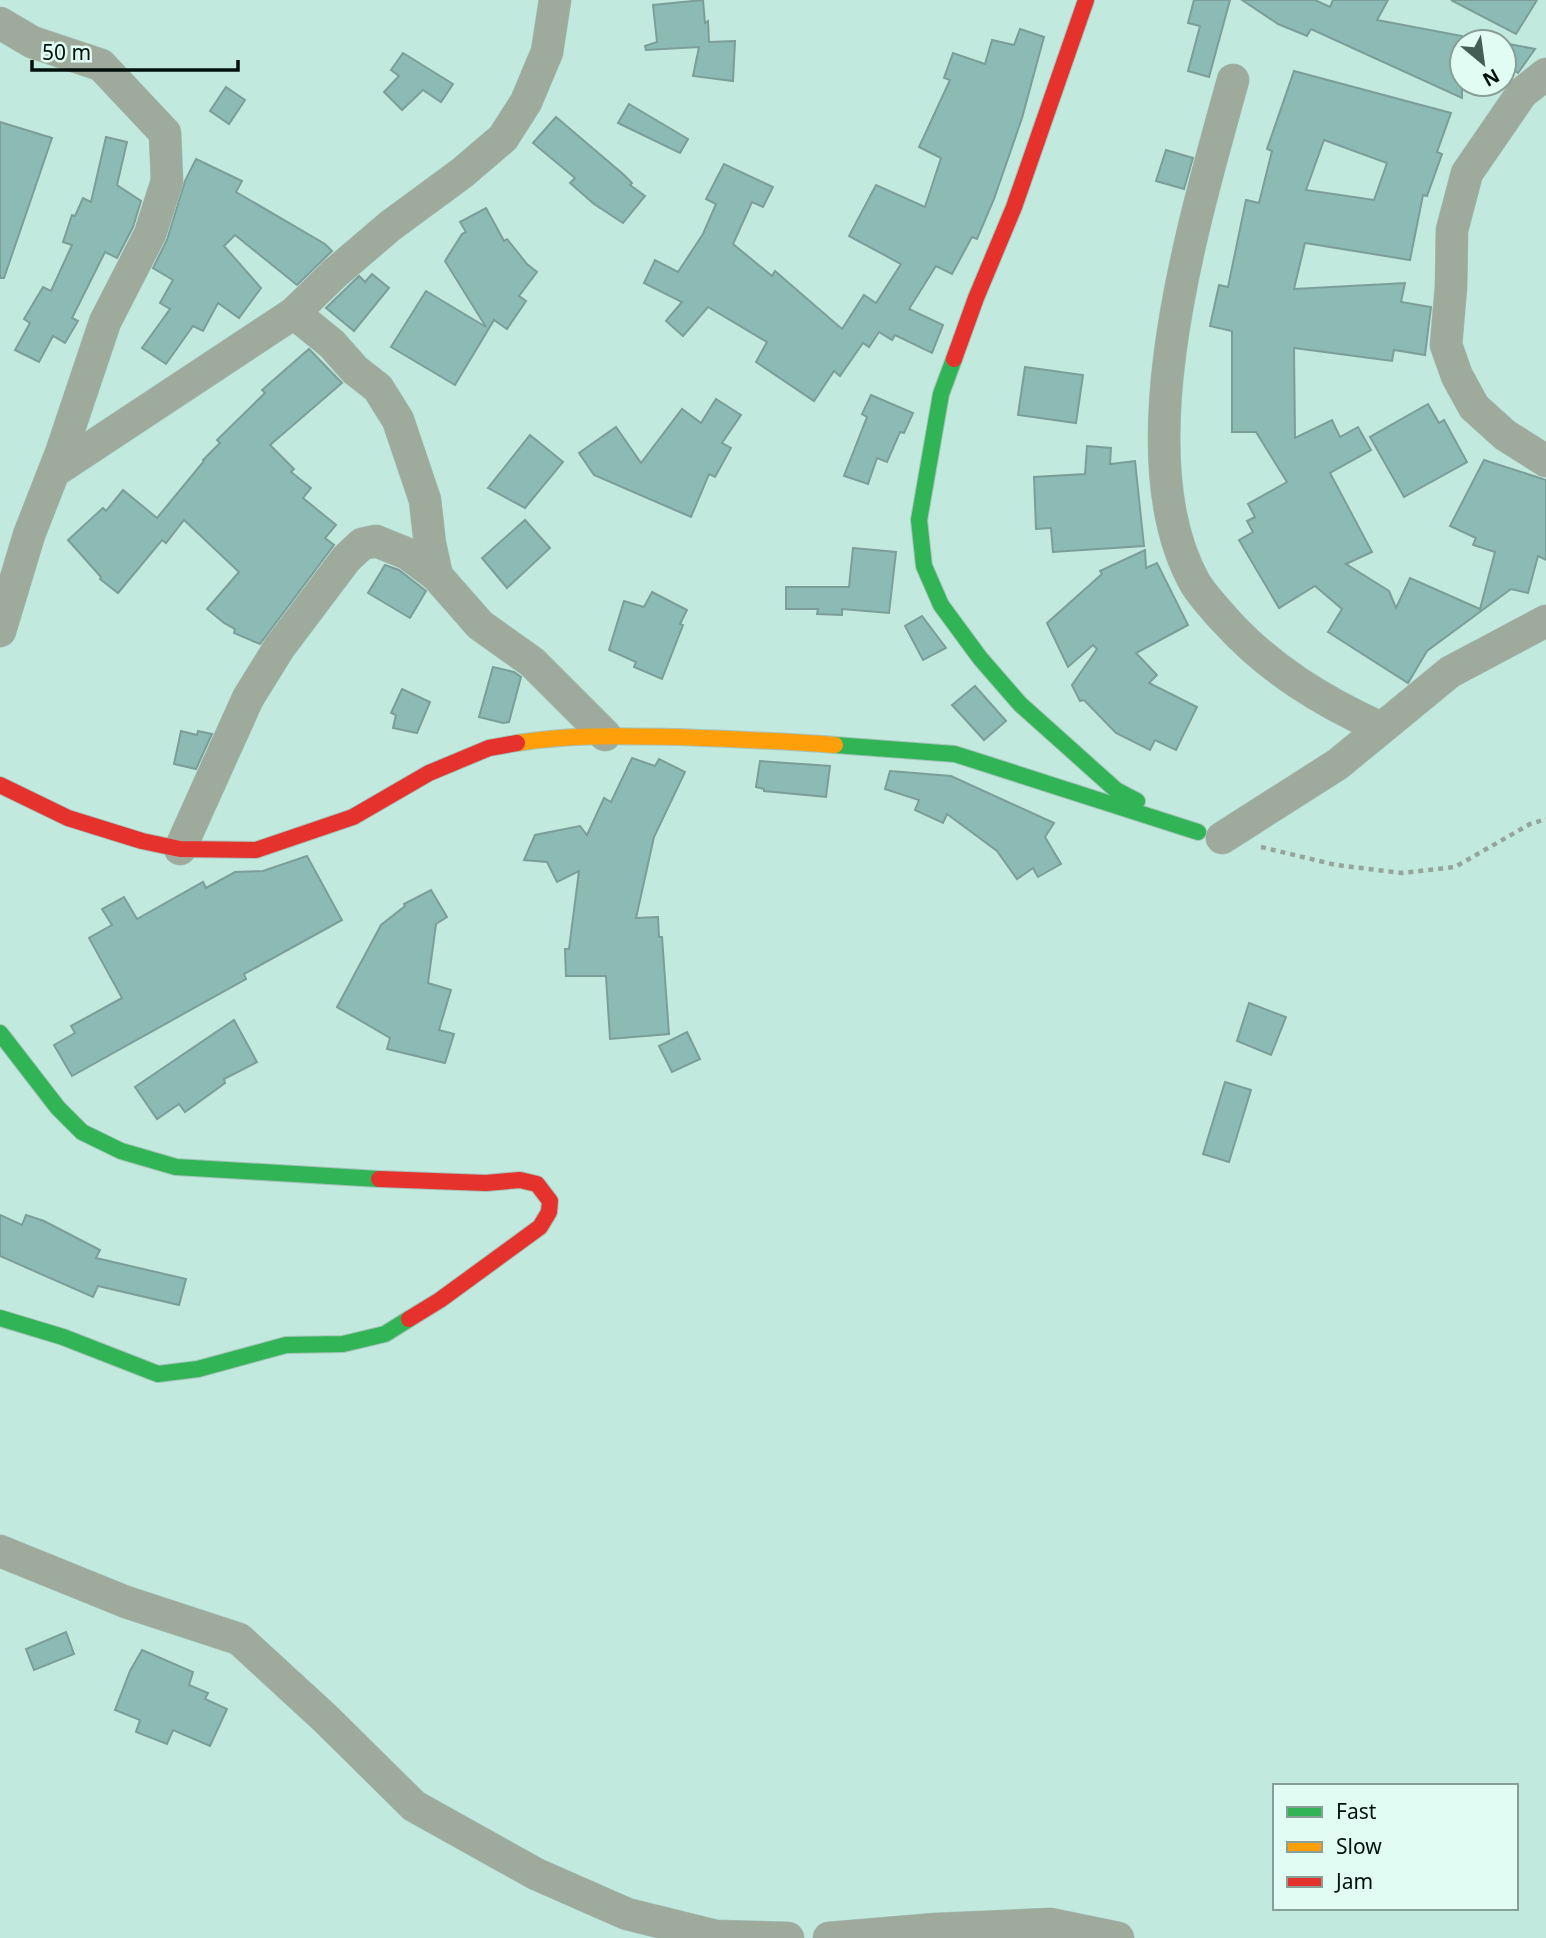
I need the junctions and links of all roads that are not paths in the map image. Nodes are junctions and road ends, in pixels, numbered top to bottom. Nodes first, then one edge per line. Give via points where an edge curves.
1 (555, 0) edge
2 (1086, 0) edge
3 (0, 23) edge
4 (1546, 74) edge
5 (1233, 80) dead end
6 (294, 313) junction
7 (1546, 461) edge
8 (55, 471) junction
9 (437, 576) junction
10 (1546, 621) edge
11 (0, 631) edge
12 (1381, 728) junction
13 (605, 736) junction
14 (0, 785) edge
15 (1222, 838) road end
16 (180, 849) junction
17 (0, 1033) edge
18 (0, 1318) edge
19 (0, 1551) edge
20 (788, 1938) edge
21 (830, 1938) edge
22 (1118, 1938) edge

1 - 6 street via 547,52 526,102 503,138 390,226
2 - 13 street via 1014,207 941,394 919,520 924,566 941,605 1020,704 1116,790 1198,832 955,754 775,740
3 - 8 street via 32,42 101,65 164,133 167,181 150,234 105,322
4 - 7 street via 1522,93 1467,173 1452,230 1446,345 1474,407 1504,435
5 - 12 street via 1182,282 1164,413 1169,500 1180,550 1196,584 1239,636 1274,667 1342,710
6 - 8 street
6 - 9 street via 378,388 398,420 425,499
8 - 11 street via 29,535
9 - 13 street via 480,625 532,662
9 - 16 street via 408,554 376,541 362,544 346,559 248,698
10 - 12 street via 1450,673
12 - 15 street via 1338,764
13 - 16 street via 549,738 489,748 429,773 354,817 256,850
14 - 16 street via 68,818
17 - 18 street via 82,1132 121,1151 176,1167 322,1177 520,1180 537,1184 550,1201 540,1227 440,1300 385,1334 343,1344 286,1345 198,1369 158,1374
19 - 20 street via 126,1602 239,1639 414,1806 536,1874 626,1914 716,1936
21 - 22 street via 1050,1924

